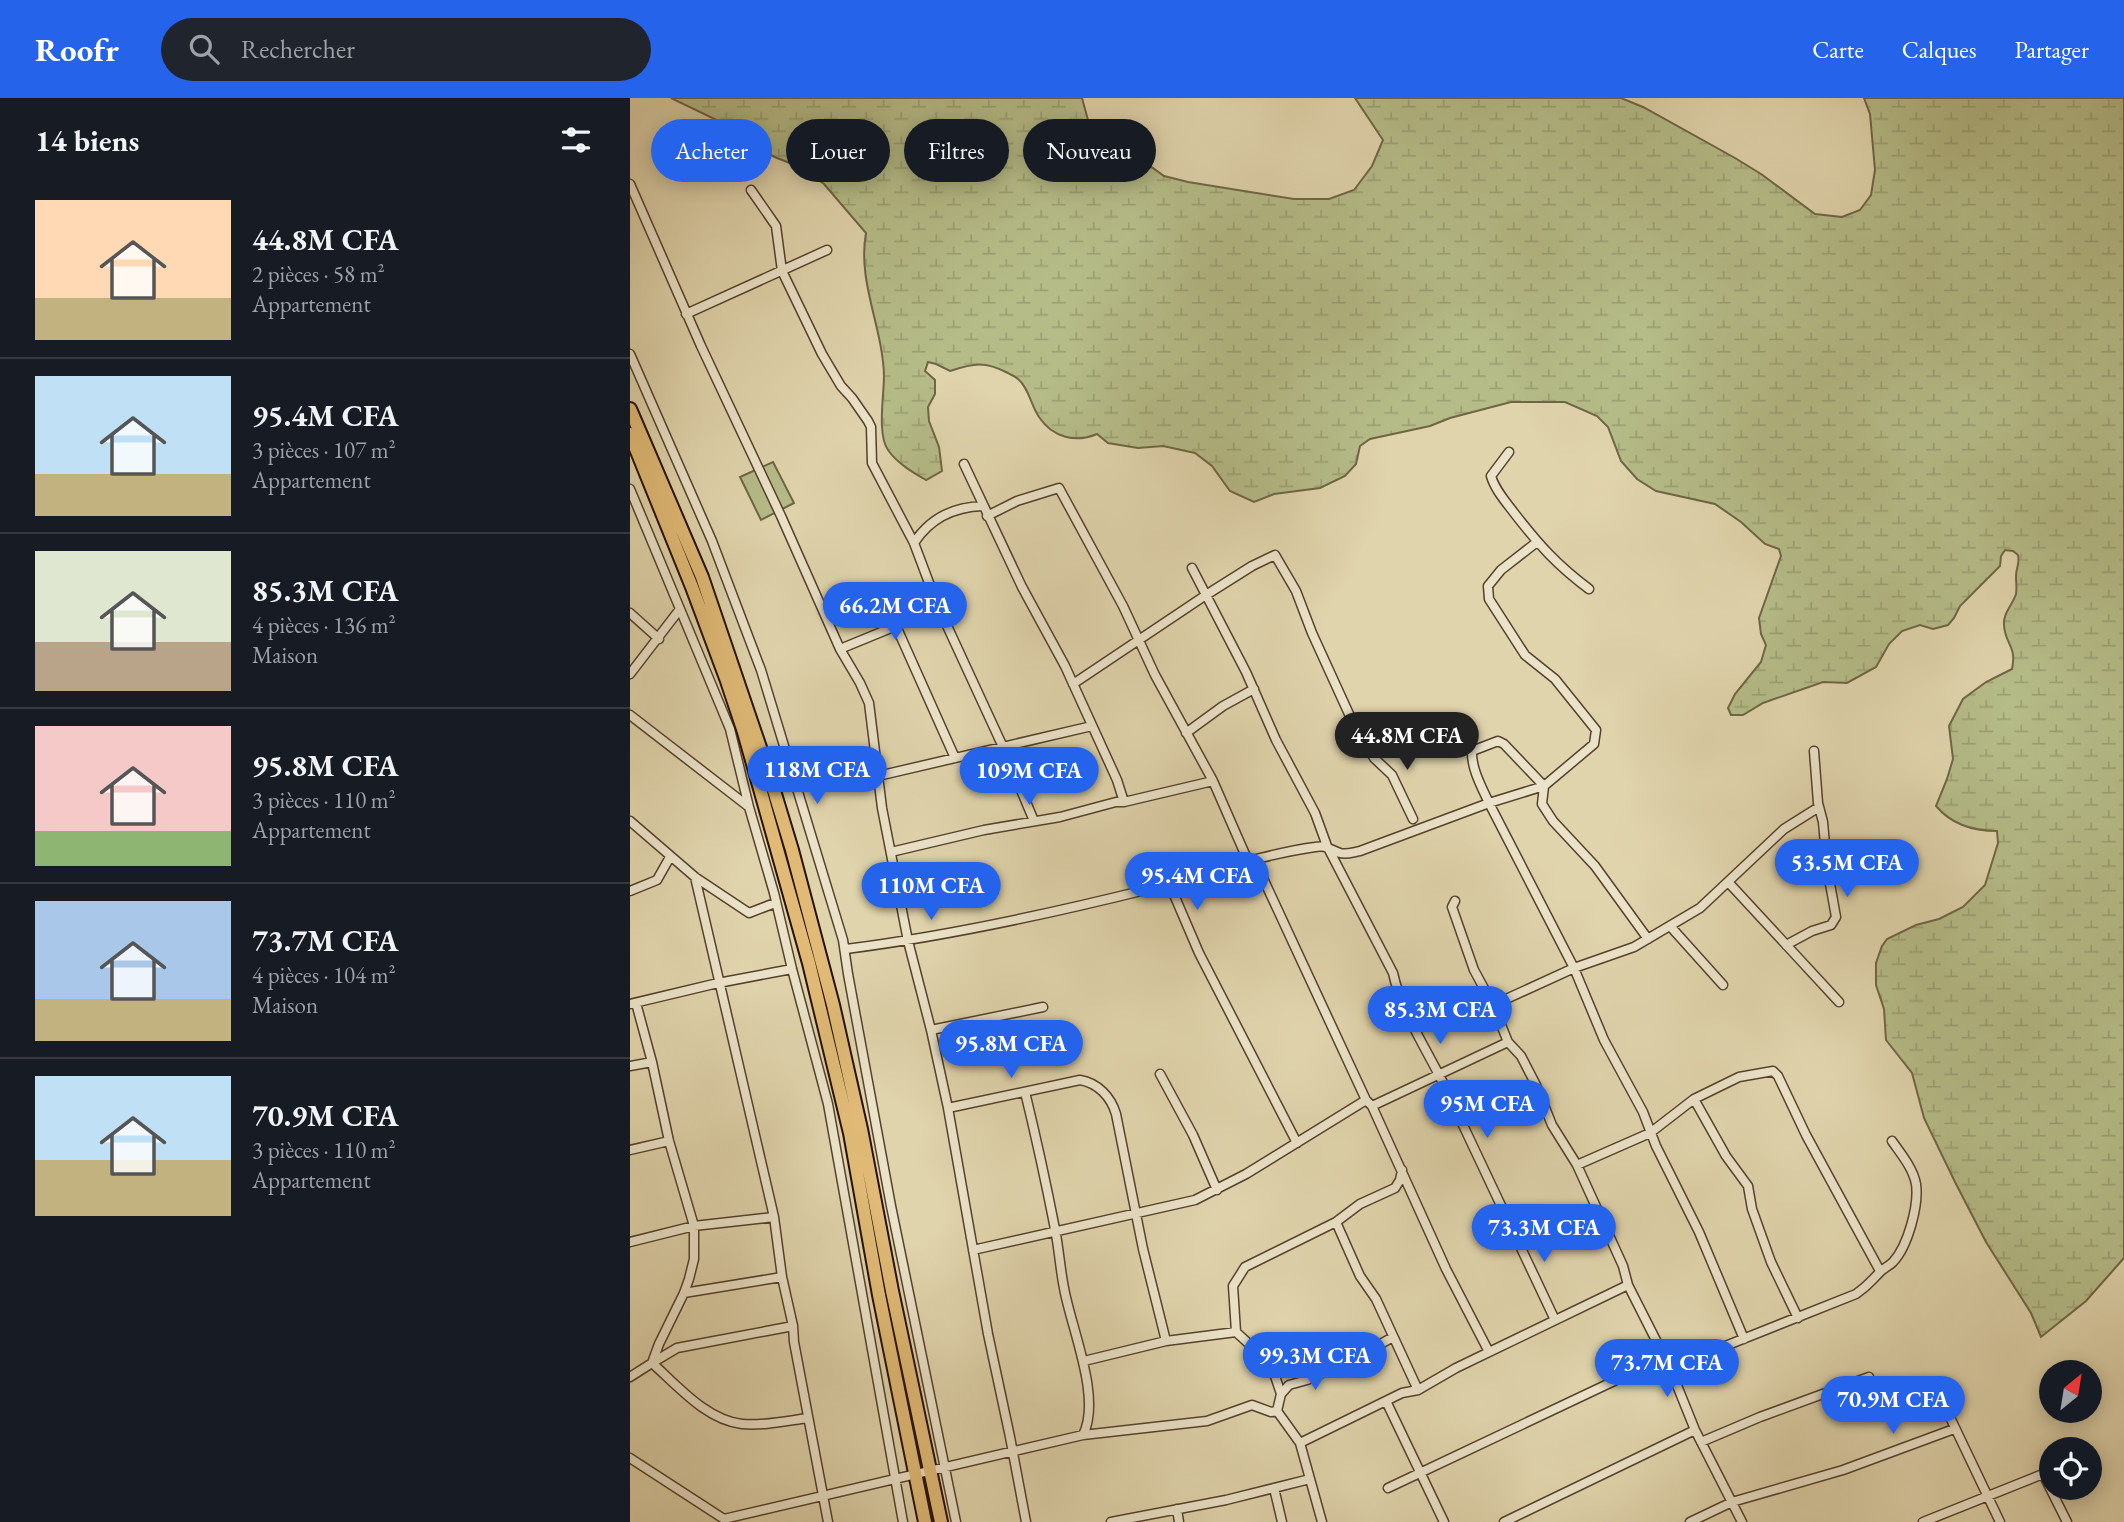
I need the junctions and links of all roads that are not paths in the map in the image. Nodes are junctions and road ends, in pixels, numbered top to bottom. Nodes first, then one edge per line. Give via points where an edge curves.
1 (630, 184) edge
2 (751, 190) dead end
3 (827, 250) dead end
4 (782, 271) junction
5 (686, 314) junction
6 (630, 354) edge
7 (630, 409) edge
8 (630, 434) edge
9 (1509, 452) dead end
10 (964, 464) dead end
11 (630, 489) edge
12 (983, 506) junction
13 (987, 516) junction
14 (1537, 542) junction
15 (914, 543) junction
16 (1192, 568) dead end
17 (1589, 589) dead end
18 (1206, 595) junction
19 (937, 604) junction
20 (680, 610) junction
21 (630, 613) edge
22 (896, 626) junction
23 (659, 639) junction
24 (1140, 640) junction
25 (840, 649) junction
26 (630, 674) edge
27 (1073, 684) junction
28 (1254, 689) junction
29 (630, 715) edge
30 (1092, 726) junction
31 (1186, 733) junction
32 (1003, 747) junction
33 (1814, 751) dead end
34 (955, 758) junction
35 (878, 775) junction
36 (1213, 781) junction
37 (1544, 786) junction
38 (1124, 802) junction
39 (1489, 803) junction
40 (749, 807) junction
41 (1819, 807) junction
42 (1413, 819) dead end
43 (630, 821) edge
44 (1034, 821) junction
45 (1326, 846) junction
46 (891, 852) junction
47 (670, 857) junction
48 (1252, 861) junction
49 (695, 877) junction
50 (1729, 883) junction
51 (1169, 884) junction
52 (630, 891) edge
53 (1455, 901) dead end
54 (775, 903) junction
55 (1670, 926) junction
56 (1648, 939) junction
57 (908, 941) junction
58 (1786, 944) junction
59 (846, 949) junction
60 (1574, 968) junction
61 (792, 969) junction
62 (718, 983) junction
63 (1723, 985) dead end
64 (1839, 1002) dead end
65 (633, 1004) edge
66 (1493, 1005) junction
67 (1043, 1007) dead end
68 (822, 1014) junction
69 (805, 1017) junction
70 (931, 1030) junction
71 (1508, 1042) junction
72 (652, 1062) junction
73 (630, 1066) edge
74 (1160, 1074) dead end
75 (1439, 1074) junction
76 (1026, 1092) junction
77 (1694, 1099) junction
78 (1369, 1103) junction
79 (948, 1108) junction
80 (1650, 1133) junction
81 (669, 1141) junction
82 (1892, 1141) dead end
83 (1297, 1143) junction
84 (630, 1150) edge
85 (1577, 1165) junction
86 (1402, 1170) junction
87 (1217, 1190) junction
88 (1136, 1214) junction
89 (774, 1217) junction
90 (1336, 1222) junction
91 (694, 1226) junction
92 (1056, 1232) junction
93 (630, 1242) edge
94 (973, 1250) junction
95 (1880, 1271) junction
96 (782, 1278) junction
97 (1628, 1285) junction
98 (684, 1293) junction
99 (1798, 1318) junction
100 (1555, 1320) junction
101 (793, 1326) junction
102 (1236, 1332) junction
103 (1393, 1337) junction
104 (1744, 1339) junction
105 (1166, 1341) junction
106 (1489, 1352) junction
107 (1665, 1357) junction
108 (1084, 1361) junction
109 (652, 1363) junction
110 (1670, 1368) junction
111 (630, 1377) edge
112 (1869, 1377) dead end
113 (1418, 1390) junction
114 (1937, 1390) dead end
115 (1281, 1394) junction
116 (1386, 1401) junction
117 (1277, 1411) junction
118 (808, 1418) junction
119 (1954, 1429) junction
120 (1695, 1430) junction
121 (1083, 1435) junction
122 (1701, 1442) junction
123 (1300, 1443) junction
124 (1013, 1452) junction
125 (630, 1458) edge
126 (945, 1466) junction
127 (931, 1470) junction
128 (1422, 1474) junction
129 (914, 1476) junction
130 (1310, 1479) junction
131 (895, 1480) junction
132 (1274, 1488) junction
133 (1388, 1488) dead end
134 (823, 1497) junction
135 (1988, 1497) junction
136 (1732, 1502) junction
137 (1177, 1508) junction
138 (723, 1520) edge
139 (828, 1522) edge
140 (903, 1522) edge
141 (925, 1522) edge
142 (941, 1522) edge
143 (956, 1522) edge
144 (1026, 1522) edge
145 (1111, 1522) edge
146 (1179, 1522) edge
147 (1282, 1522) edge
148 (1322, 1522) edge
149 (1444, 1522) edge
150 (1504, 1522) edge
151 (1690, 1522) edge
152 (1742, 1522) edge
153 (1923, 1522) edge
154 (2000, 1522) edge
155 (2067, 1522) edge

1 - 5 street
2 - 4 street via 775,226
3 - 4 street
4 - 5 street
4 - 15 street via 825,359 868,421 872,463
5 - 25 street
6 - 59 street via 712,541 761,670
7 - 127 main road via 702,578 792,850 861,1129
8 - 68 main road via 744,732
9 - 14 street via 1491,478
10 - 12 street
11 - 20 street
12 - 13 street
12 - 15 street via 958,509 932,523
13 - 24 street via 1059,488
13 - 27 street
14 - 17 street via 1560,568
14 - 37 street via 1501,570 1488,586 1489,598 1525,655 1555,679 1596,730 1594,744
15 - 19 street
16 - 18 street
18 - 24 street
18 - 28 street
18 - 42 street via 1252,566 1277,557 1354,725 1371,754 1392,775
19 - 22 street
19 - 32 street
20 - 23 street
20 - 40 street via 730,729
21 - 23 street
22 - 25 street
22 - 34 street
23 - 26 street
24 - 27 street
24 - 31 street
25 - 35 street via 869,703
27 - 30 street
28 - 31 street
28 - 45 street via 1315,813
29 - 40 street
30 - 32 street
30 - 38 street
31 - 36 street
32 - 34 street
32 - 44 street
33 - 41 street
34 - 35 street
35 - 46 street
36 - 38 street
36 - 48 street
37 - 39 street
37 - 39 street via 1501,741 1496,742 1471,754
37 - 56 street via 1542,804 1553,821 1595,866
38 - 44 street
39 - 45 street via 1360,851 1342,854
39 - 60 street
40 - 54 street
41 - 50 street via 1784,829
41 - 58 street via 1836,917 1830,925
43 - 47 street
44 - 46 street
45 - 48 street
45 - 75 street via 1393,973 1396,989
46 - 57 street
47 - 49 street
47 - 52 street via 657,880
48 - 51 street
48 - 78 street
49 - 54 street via 749,913
49 - 62 street
50 - 55 street
50 - 58 street
51 - 57 street
51 - 83 street via 1199,953
53 - 66 street via 1452,907 1474,970
54 - 61 street
55 - 56 street
55 - 63 street
56 - 60 street
57 - 59 street
57 - 70 street
58 - 64 street
59 - 126 street via 886,1178
60 - 66 street
60 - 80 street
61 - 62 street
61 - 69 street
62 - 65 street
62 - 89 street
65 - 72 street
66 - 71 street
67 - 70 street
68 - 69 street
68 - 129 main road via 850,1133
69 - 131 street via 828,1104
70 - 79 street
71 - 75 street
71 - 85 street via 1521,1056 1552,1125
72 - 73 street
72 - 81 street
74 - 87 street
75 - 78 street
75 - 100 street
76 - 79 street
76 - 88 street via 1080,1080 1108,1096 1116,1114
76 - 92 street
77 - 80 street
77 - 95 street via 1740,1077 1773,1071
77 - 99 street via 1748,1186 1771,1262
78 - 83 street
78 - 86 street
79 - 94 street
80 - 85 street
80 - 104 street via 1699,1231
81 - 84 street
81 - 91 street
82 - 95 street via 1913,1174 1916,1198 1908,1236 1892,1264
83 - 87 street
85 - 97 street
86 - 90 street via 1395,1188 1360,1204
86 - 106 street
87 - 88 street
88 - 92 street
88 - 105 street
89 - 91 street
89 - 96 street
90 - 102 street via 1245,1266 1233,1286
90 - 103 street
91 - 93 street
91 - 98 street via 694,1259
92 - 94 street
92 - 108 street via 1066,1299
94 - 124 street
95 - 99 street via 1856,1294
96 - 98 street
96 - 101 street
97 - 100 street
97 - 107 street
98 - 109 street
99 - 104 street
100 - 106 street
101 - 109 street via 677,1348
101 - 118 street
102 - 105 street
102 - 115 street via 1275,1376
103 - 113 street
103 - 115 street via 1289,1385
104 - 110 street
105 - 108 street
106 - 113 street
107 - 110 street
107 - 128 street
108 - 121 street via 1088,1414
109 - 111 street
109 - 118 street via 720,1419 765,1424
110 - 120 street
112 - 122 street
113 - 116 street
114 - 119 street
115 - 117 street
116 - 123 street
116 - 128 street
117 - 121 street via 1247,1405 1207,1421
117 - 123 street
118 - 134 street
119 - 135 street
119 - 136 street via 1843,1470
120 - 122 street
120 - 150 street
121 - 124 street
122 - 136 street
123 - 130 street
124 - 126 street
124 - 144 street
125 - 138 street
126 - 127 street
126 - 143 street
127 - 129 street
127 - 142 main road
128 - 133 street
128 - 149 street
129 - 131 street
129 - 141 main road
130 - 132 street
130 - 148 street
131 - 134 street
131 - 140 street
132 - 137 street
132 - 147 street
134 - 138 street
134 - 139 street
135 - 153 street
135 - 154 street
135 - 155 street via 2043,1474
136 - 151 street
136 - 152 street
137 - 145 street
137 - 146 street

